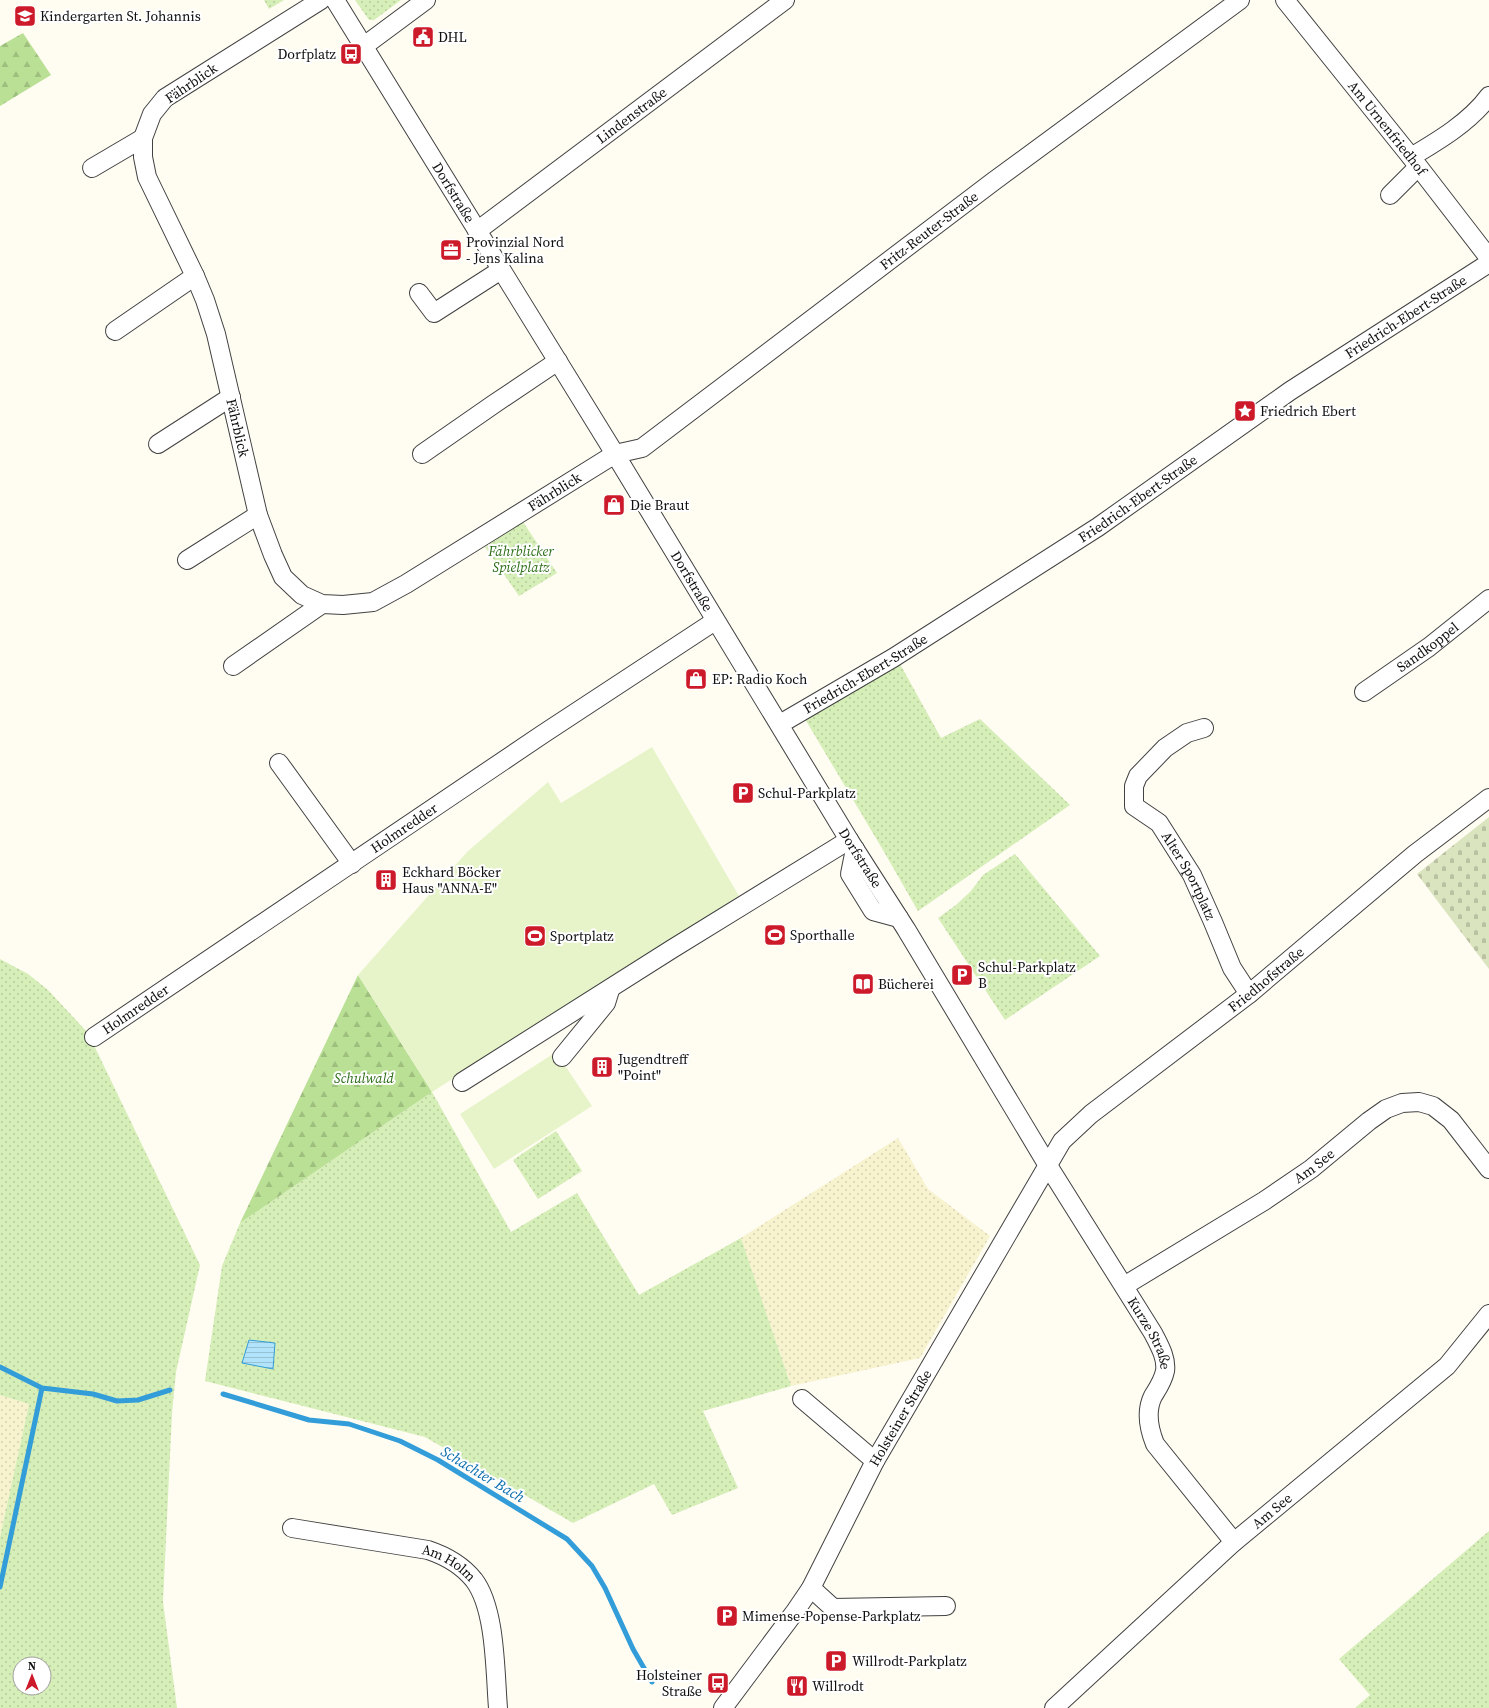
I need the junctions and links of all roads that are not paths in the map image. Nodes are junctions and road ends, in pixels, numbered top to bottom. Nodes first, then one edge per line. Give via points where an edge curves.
1 (321, 0) edge
2 (335, 0) edge
3 (426, 0) edge
4 (785, 0) edge
5 (1240, 0) edge
6 (1285, 0) edge
7 (364, 46) junction
8 (1489, 96) edge
9 (143, 138) junction
10 (1414, 162) junction
11 (92, 168) dead end
12 (1390, 195) dead end
13 (477, 231) junction
14 (1489, 258) edge
15 (1489, 263) edge
16 (501, 270) junction
17 (195, 276) junction
18 (419, 294) dead end
19 (115, 331) dead end
20 (558, 361) junction
21 (230, 397) junction
22 (158, 444) dead end
23 (422, 454) dead end
24 (615, 454) junction
25 (258, 515) junction
26 (187, 560) dead end
27 (1489, 599) edge
28 (322, 604) junction
29 (715, 621) junction
30 (233, 666) dead end
31 (1364, 692) dead end
32 (780, 724) junction
33 (1204, 728) dead end
34 (279, 763) dead end
35 (1489, 798) edge
36 (852, 845) junction
37 (352, 864) junction
38 (610, 989) junction
39 (1249, 994) junction
40 (94, 1037) dead end
41 (562, 1057) dead end
42 (462, 1082) dead end
43 (1047, 1164) junction
44 (1489, 1169) edge
45 (1124, 1286) junction
46 (1489, 1314) edge
47 (802, 1399) dead end
48 (874, 1461) junction
49 (292, 1528) dead end
50 (1234, 1542) junction
51 (811, 1588) junction
52 (946, 1606) dead end
53 (498, 1708) edge
54 (723, 1708) edge
55 (1054, 1708) edge

1 - 9 street, Fährblick via 165,98 152,114
2 - 7 street, Dorfstraße
3 - 7 street
4 - 13 street, Lindenstraße
5 - 24 street, Fritz-Reuter-Straße via 994,181 642,448
6 - 10 street, Am Urnenfriedhof
7 - 13 street, Dorfstraße
8 - 10 street via 1484,104
9 - 11 street
9 - 17 street, Fährblick via 147,177
10 - 12 street
10 - 14 street, Am Urnenfriedhof
13 - 16 street, Dorfstraße
15 - 32 street, Friedrich-Ebert-Straße via 1290,391 1098,527 892,658
16 - 18 street via 434,313
16 - 20 street, Dorfstraße
17 - 19 street
17 - 21 street, Fährblick via 216,334
20 - 23 street
20 - 24 street, Dorfstraße
21 - 22 street
21 - 25 street, Fährblick
24 - 28 street, Fährblick via 373,602
24 - 29 street, Dorfstraße
25 - 26 street
25 - 28 street, Fährblick via 283,577 302,595
27 - 31 street, Sandkoppel via 1429,647
28 - 30 street
29 - 32 street, Dorfstraße
29 - 37 street, Holmredder
32 - 36 street, Dorfstraße
33 - 39 street, Alter Sportplatz via 1187,733 1165,748 1138,776 1134,786 1134,806 1160,823 1192,876 1232,968
34 - 37 street
35 - 39 street, Friedhofstraße via 1415,854
36 - 38 street via 678,945
36 - 43 street, Dorfstraße via 899,918
37 - 40 street, Holmredder
38 - 41 street via 606,1003
38 - 42 street
39 - 43 street, Friedhofstraße via 1091,1114 1062,1141
43 - 45 street, Kurze Straße
43 - 48 street, Holsteiner Straße
44 - 45 street, Am See via 1451,1120 1433,1106 1419,1102 1402,1103 1374,1117 1311,1169 1270,1197
45 - 50 street, Kurze Straße via 1163,1353 1165,1370 1161,1384 1152,1397 1148,1414 1149,1429 1155,1444
46 - 50 street, Am See via 1447,1366
47 - 48 street
48 - 51 street, Holsteiner Straße
49 - 53 street, Am Holm via 428,1550 446,1556 460,1566 474,1580 490,1622
50 - 55 street, Am See
51 - 52 street via 833,1608
51 - 54 street, Holsteiner Straße

